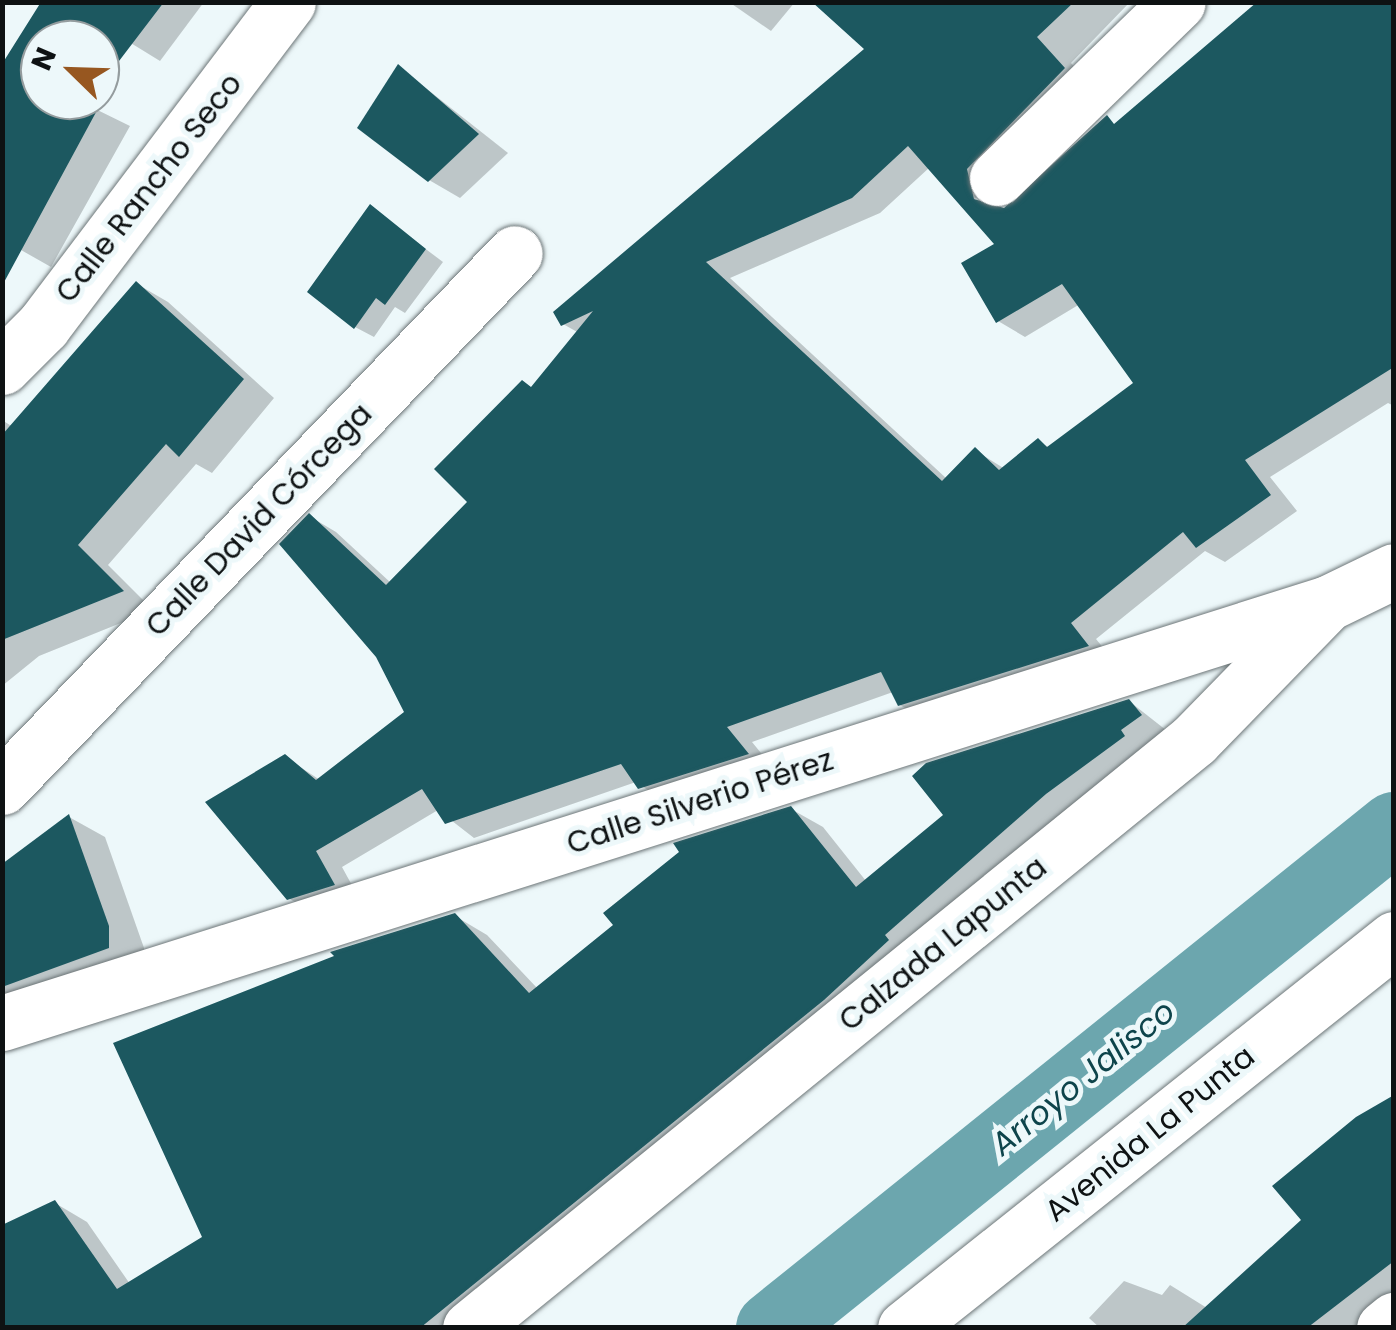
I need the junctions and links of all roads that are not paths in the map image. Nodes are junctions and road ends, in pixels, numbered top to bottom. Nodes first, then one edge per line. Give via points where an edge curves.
1 (288, 2) edge
2 (1178, 2) edge
3 (998, 178) dead end
4 (515, 253) dead end
5 (2, 367) edge
6 (1394, 536) edge
7 (1394, 571) edge
8 (1328, 603) junction
9 (2, 787) edge
10 (1394, 939) edge
11 (2, 1023) edge
12 (1394, 1320) edge
13 (470, 1328) edge
14 (906, 1328) edge
15 (1384, 1328) edge

1 - 5 street, Calle Rancho Seco via 43,326
2 - 3 street
4 - 9 street, Calle David Córcega
6 - 8 street, Calzada Lapunta
7 - 8 street, Calle Silverio Pérez
8 - 11 street, Calle Silverio Pérez
8 - 13 street, Calzada Lapunta via 1194,740
10 - 14 street, Avenida La Punta
12 - 15 street

